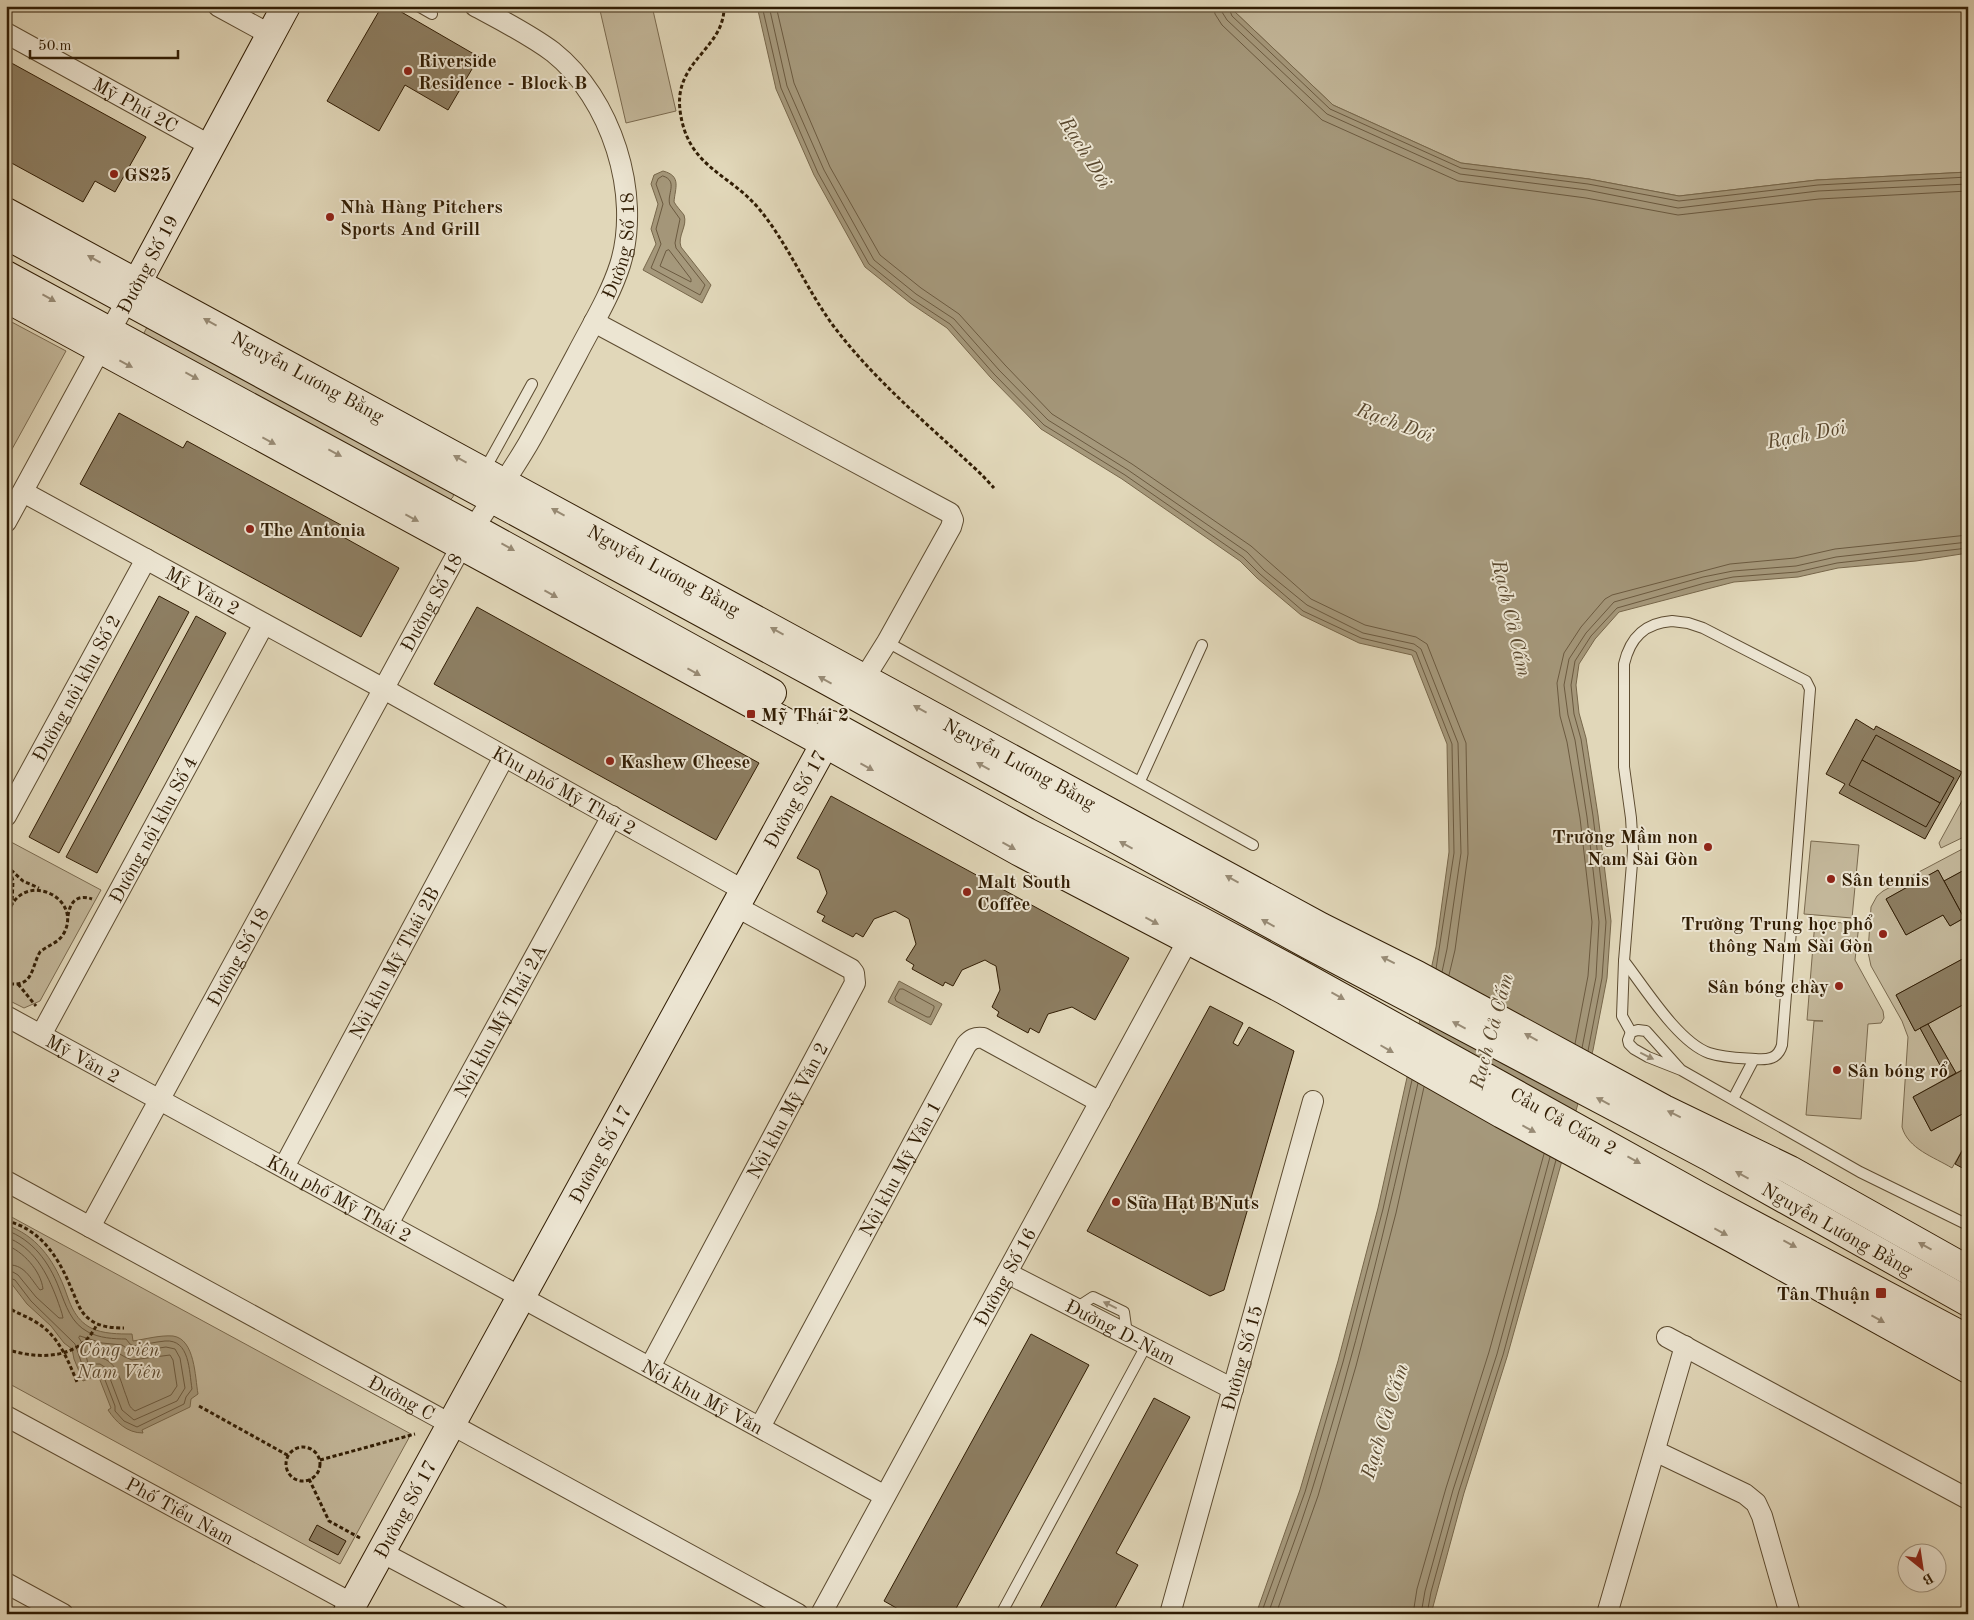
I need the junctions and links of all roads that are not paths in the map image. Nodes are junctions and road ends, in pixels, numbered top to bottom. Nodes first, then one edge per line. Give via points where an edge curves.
1 (218, 6) edge
2 (286, 6) edge
3 (418, 6) edge
4 (479, 7) edge
5 (432, 14) dead end
6 (6, 33) edge
7 (271, 35) junction
8 (211, 146) junction
9 (6, 212) edge
10 (6, 234) edge
11 (6, 275) edge
12 (132, 292) junction
13 (6, 298) edge
14 (594, 322) junction
15 (105, 341) junction
16 (532, 384) dead end
17 (493, 484) junction
18 (23, 492) junction
19 (6, 522) edge
20 (468, 537) junction
21 (146, 559) junction
22 (264, 624) junction
23 (887, 642) junction
24 (1202, 645) dead end
25 (859, 687) junction
26 (384, 689) junction
27 (829, 735) junction
28 (504, 756) junction
29 (1140, 781) junction
30 (6, 816) edge
31 (612, 816) junction
32 (1253, 845) dead end
33 (739, 898) junction
34 (1194, 930) junction
35 (1316, 937) joint
36 (1624, 961) junction
37 (6, 1016) edge
38 (1632, 1032) junction
39 (41, 1035) junction
40 (1754, 1059) junction
41 (1681, 1070) junction
42 (160, 1099) junction
43 (1733, 1099) junction
44 (1313, 1101) dead end
45 (1100, 1102) junction
46 (1713, 1146) junction
47 (284, 1167) junction
48 (6, 1181) edge
49 (1690, 1203) junction
50 (388, 1224) junction
51 (1968, 1225) edge
52 (90, 1227) junction
53 (1968, 1270) edge
54 (1007, 1272) junction
55 (521, 1296) junction
56 (1968, 1302) edge
57 (1667, 1337) dead end
58 (1968, 1339) edge
59 (1147, 1344) junction
60 (1685, 1346) junction
61 (650, 1367) junction
62 (1968, 1369) edge
63 (1233, 1389) junction
64 (6, 1416) edge
65 (452, 1423) junction
66 (760, 1427) junction
67 (1655, 1451) junction
68 (885, 1496) junction
69 (1968, 1499) edge
70 (370, 1545) junction
71 (6, 1583) edge
72 (41, 1608) edge
73 (350, 1609) edge
74 (63, 1614) edge
75 (498, 1614) edge
76 (798, 1614) edge
77 (821, 1614) edge
78 (1001, 1614) edge
79 (1170, 1614) edge
80 (1607, 1614) edge
81 (1790, 1614) edge

1 - 7 street
2 - 7 main road, Đường Số 19
3 - 5 lane
4 - 14 street, Đường Số 18 via 532,38 563,61 593,99 615,141 626,206 624,244 614,284
6 - 8 street, Mỹ Phú 2C
7 - 8 main road, Đường Số 19
8 - 12 main road, Đường Số 19
12 -> 9 main road, Nguyễn Lương Bằng
10 - 12 main road, Nguyễn Lương Bằng
11 -> 15 main road
12 - 15 street, Đường Số 19
17 -> 12 main road, Nguyễn Lương Bằng
13 - 15 main road
14 - 17 street, Đường Số 18 via 528,445
14 - 23 street via 950,513 952,524
15 - 18 street, Đường Số 19
15 -> 20 main road
16 - 17 lane
17 - 20 street, Đường Số 18
25 -> 17 main road, Nguyễn Lương Bằng
18 - 19 street, Đường Số 19
18 - 21 street, Mỹ Văn 2
20 - 26 street, Đường Số 18
20 -> 27 main road
21 - 22 street, Mỹ Văn 2
21 - 30 street, Đường nội khu Số 2
22 - 26 street, Mỹ Văn 2
22 - 39 street, Đường nội khu Số 4
23 - 25 street
23 - 29 lane
24 - 29 lane
25 - 27 main road, Đường Số 17
35 -> 25 main road, Nguyễn Lương Bằng
26 - 28 street, Khu phố Mỹ Thái 2
26 - 42 street, Đường Số 18
27 - 33 main road, Đường Số 17
27 -> 34 main road via 1018,851
28 - 31 street, Khu phố Mỹ Thái 2
28 - 47 street, Nội khu Mỹ Thái 2B
29 - 32 lane
31 - 33 street, Khu phố Mỹ Thái 2
31 - 50 street, Nội khu Mỹ Thái 2A
33 - 55 main road, Đường Số 17
33 - 61 street, Nội khu Mỹ Văn 2 via 851,969 854,983
34 - 45 street, Đường Số 16
34 -> 49 main road, Cầu Cả Cấm 2
46 -> 35 main road, Cầu Cả Cấm 2
36 - 38 lane via 1622,1016
36 - 40 lane via 1675,1028 1691,1043 1715,1055
36 - 40 lane via 1633,851 1624,760 1624,664 1636,635 1648,626 1664,622 1688,623 1806,681 1810,688 1782,1044 1771,1059
37 - 39 street, Mỹ Văn 2
38 - 41 lane via 1646,1031
38 -> 41 lane via 1628,1040 1634,1049
39 - 42 street, Mỹ Văn 2
40 - 43 lane
41 - 43 lane
42 - 47 street, Khu phố Mỹ Thái 2
42 - 52 street, Đường Số 18
43 - 51 lane via 1860,1172
44 - 63 street, Đường Số 15
45 - 54 street, Đường Số 16
45 - 66 street, Nội khu Mỹ Văn 1 via 983,1038 970,1040
53 -> 46 main road, Nguyễn Lương Bằng via 1790,1170
56 -> 46 main road, Nguyễn Lương Bằng
47 - 50 street, Khu phố Mỹ Thái 2
48 - 52 street, Đường C
49 -> 58 main road, Nguyễn Lương Bằng
49 -> 62 main road
50 - 55 street, Khu phố Mỹ Thái 2
52 - 65 street, Đường C
54 - 59 street, Đường D-Nam
54 - 68 street, Đường Số 16
55 - 61 street, Nội khu Mỹ Văn
55 - 65 main road, Đường Số 17
57 - 60 street
59 - 63 street, Đường D-Nam
59 - 78 lane
60 - 67 street
60 - 69 street
61 - 66 street, Nội khu Mỹ Văn
63 - 79 street, Đường Số 15
64 - 73 street, Phố Tiểu Nam
65 - 70 main road, Đường Số 17
65 - 76 street, Đường C
66 - 68 street, Nội khu Mỹ Văn
67 - 80 street
67 - 81 street via 1745,1494 1756,1504
68 - 77 street, Đường Số 16
70 - 73 main road, Đường Số 17
70 - 75 street
71 - 72 street
72 - 74 street

